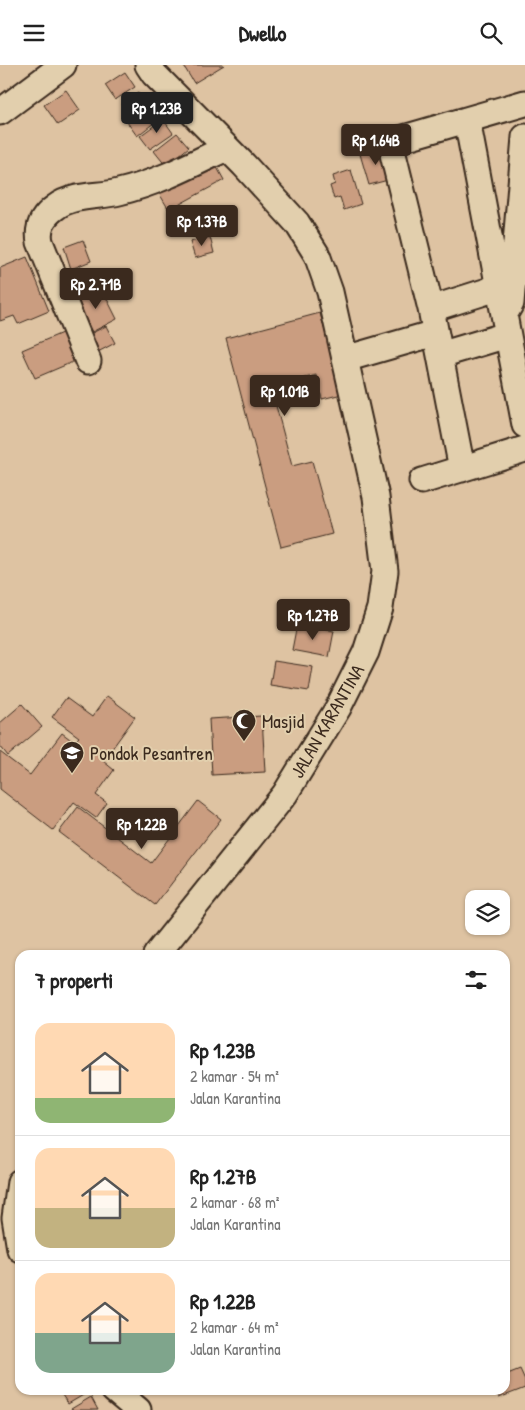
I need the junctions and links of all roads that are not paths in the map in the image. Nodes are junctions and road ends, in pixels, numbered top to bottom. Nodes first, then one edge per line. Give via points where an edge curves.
1 (63, 65) edge
2 (148, 65) edge
3 (525, 103) edge
4 (0, 112) edge
5 (467, 120) junction
6 (525, 137) edge
7 (226, 148) junction
8 (497, 288) junction
9 (505, 326) junction
10 (435, 332) junction
11 (345, 359) junction
12 (88, 361) dead end
13 (525, 425) edge
14 (525, 449) edge
15 (462, 469) junction
16 (422, 481) dead end
17 (160, 950) edge
18 (120, 1395) edge
19 (138, 1410) edge

1 - 4 street
2 - 7 street, JALAN KARANTINA
3 - 5 street
5 - 8 street
5 - 10 street via 390,141
6 - 9 street via 512,303
7 - 11 street, JALAN KARANTINA via 308,238 330,292
7 - 12 street via 162,178 119,192 67,201 42,221 38,231 40,242
8 - 9 street
8 - 10 street
9 - 10 street
9 - 13 street
10 - 11 street
10 - 15 street
11 - 17 street, JALAN KARANTINA via 376,497 385,571 380,608 366,652 338,707 285,794
14 - 15 street
15 - 16 street
18 - 19 street

